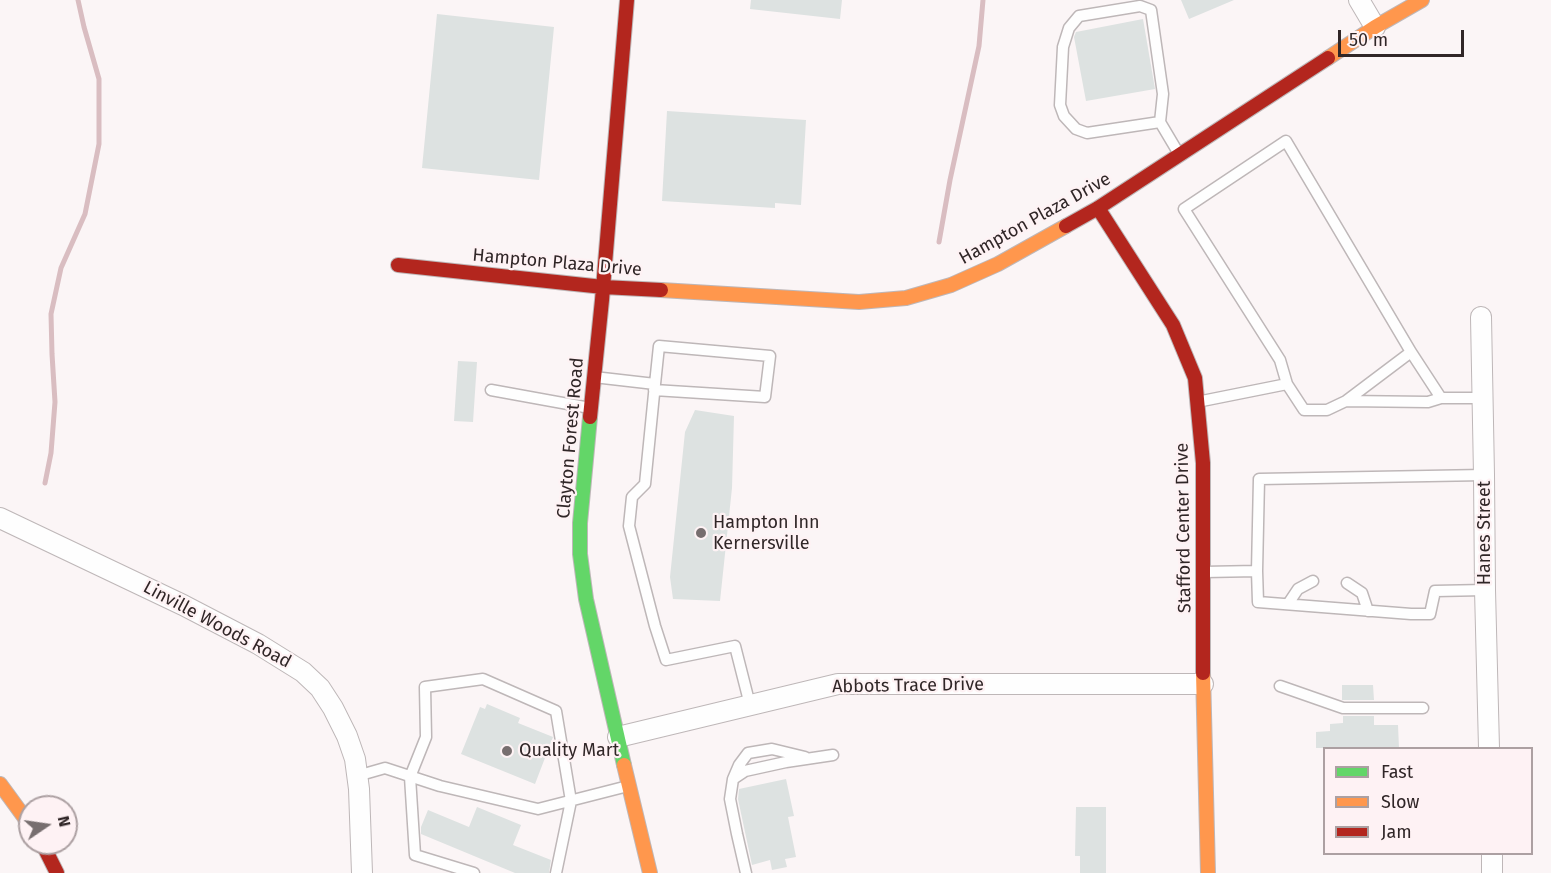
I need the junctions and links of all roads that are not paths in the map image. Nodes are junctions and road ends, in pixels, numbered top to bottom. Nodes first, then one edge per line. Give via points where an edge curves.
1 (627, 0) edge
2 (1359, 0) edge
3 (1422, 0) edge
4 (1375, 27) junction
5 (1160, 122) junction
6 (1179, 155) junction
7 (1098, 208) junction
8 (398, 265) dead end
9 (603, 287) junction
10 (1481, 317) dead end
11 (1411, 352) junction
12 (594, 377) junction
13 (1287, 384) junction
14 (655, 387) junction
15 (491, 390) dead end
16 (1441, 398) junction
17 (1482, 398) junction
18 (1346, 401) junction
19 (1197, 402) junction
20 (591, 408) junction
21 (1484, 475) junction
22 (0, 518) edge
23 (1257, 571) junction
24 (1203, 572) junction
25 (1313, 581) dead end
26 (1347, 583) dead end
27 (1485, 590) junction
28 (1288, 604) junction
29 (1368, 611) junction
30 (1203, 684) junction
31 (1280, 686) dead end
32 (750, 705) junction
33 (1423, 708) dead end
34 (618, 737) junction
35 (1489, 747) edge
36 (833, 755) dead end
37 (812, 758) junction
38 (357, 776) junction
39 (410, 777) junction
40 (733, 779) junction
41 (0, 784) edge
42 (628, 786) junction
43 (571, 801) junction
44 (18, 809) edge
45 (48, 855) edge
46 (1492, 855) edge
47 (57, 873) edge
48 (362, 873) edge
49 (474, 873) edge
50 (556, 873) edge
51 (650, 873) edge
52 (747, 873) edge
53 (1208, 873) edge
54 (1492, 873) edge

1 - 9 main road, Clayton Forest Road
2 - 4 street
3 - 4 main road, Hampton Plaza Drive
4 - 6 main road, Hampton Plaza Drive
5 - 5 lane via 1163,94 1151,10 1140,6 1079,16 1069,27 1063,47 1060,105 1064,117 1087,134
5 - 6 lane
6 - 7 main road, Hampton Plaza Drive
7 - 9 main road, Hampton Plaza Drive via 998,264 951,285 906,298 859,302
7 - 19 main road, Stafford Center Drive via 1173,325 1195,378
8 - 9 main road, Hampton Plaza Drive
9 - 12 main road, Clayton Forest Road
10 - 17 street, Hanes Street
11 - 13 lane via 1286,141 1184,209 1280,360
11 - 16 lane
11 - 18 lane
12 - 14 lane
12 - 20 main road, Clayton Forest Road
13 - 18 lane via 1304,410 1327,410
13 - 19 lane
14 - 14 lane via 659,346 770,356 765,398
14 - 32 lane via 645,484 632,497 629,526 666,660 735,646
15 - 20 lane
16 - 17 lane
16 - 18 lane via 1428,402
17 - 21 street, Hanes Street
19 - 24 main road, Stafford Center Drive via 1203,463
20 - 34 main road, Clayton Forest Road via 580,554 586,598
21 - 23 lane via 1259,479
21 - 27 street, Hanes Street
22 - 38 street, Linville Woods Road via 183,604 303,672 333,708 347,736
23 - 24 lane
23 - 28 lane via 1258,602
24 - 30 main road, Stafford Center Drive
25 - 28 lane via 1298,589
26 - 29 lane via 1362,593
27 - 29 lane via 1435,591 1430,614
27 - 35 street, Hanes Street
28 - 29 lane
30 - 32 street, Abbots Trace Drive via 838,684
30 - 53 main road, Stafford Center Drive
31 - 33 lane via 1342,708
32 - 34 street, Abbots Trace Drive
34 - 42 main road, Clayton Forest Road
36 - 37 lane
37 - 40 lane via 745,771
37 - 40 lane via 772,749 748,753
38 - 39 lane via 385,768
38 - 48 street, Linville Woods Road
39 - 43 lane via 538,809
39 - 43 lane via 426,737 426,687 483,679 555,711
39 - 49 lane via 415,855
40 - 52 lane via 730,799
41 - 44 main road
42 - 43 lane
42 - 51 main road, Clayton Forest Road
43 - 50 lane
45 - 47 main road
46 - 54 street

